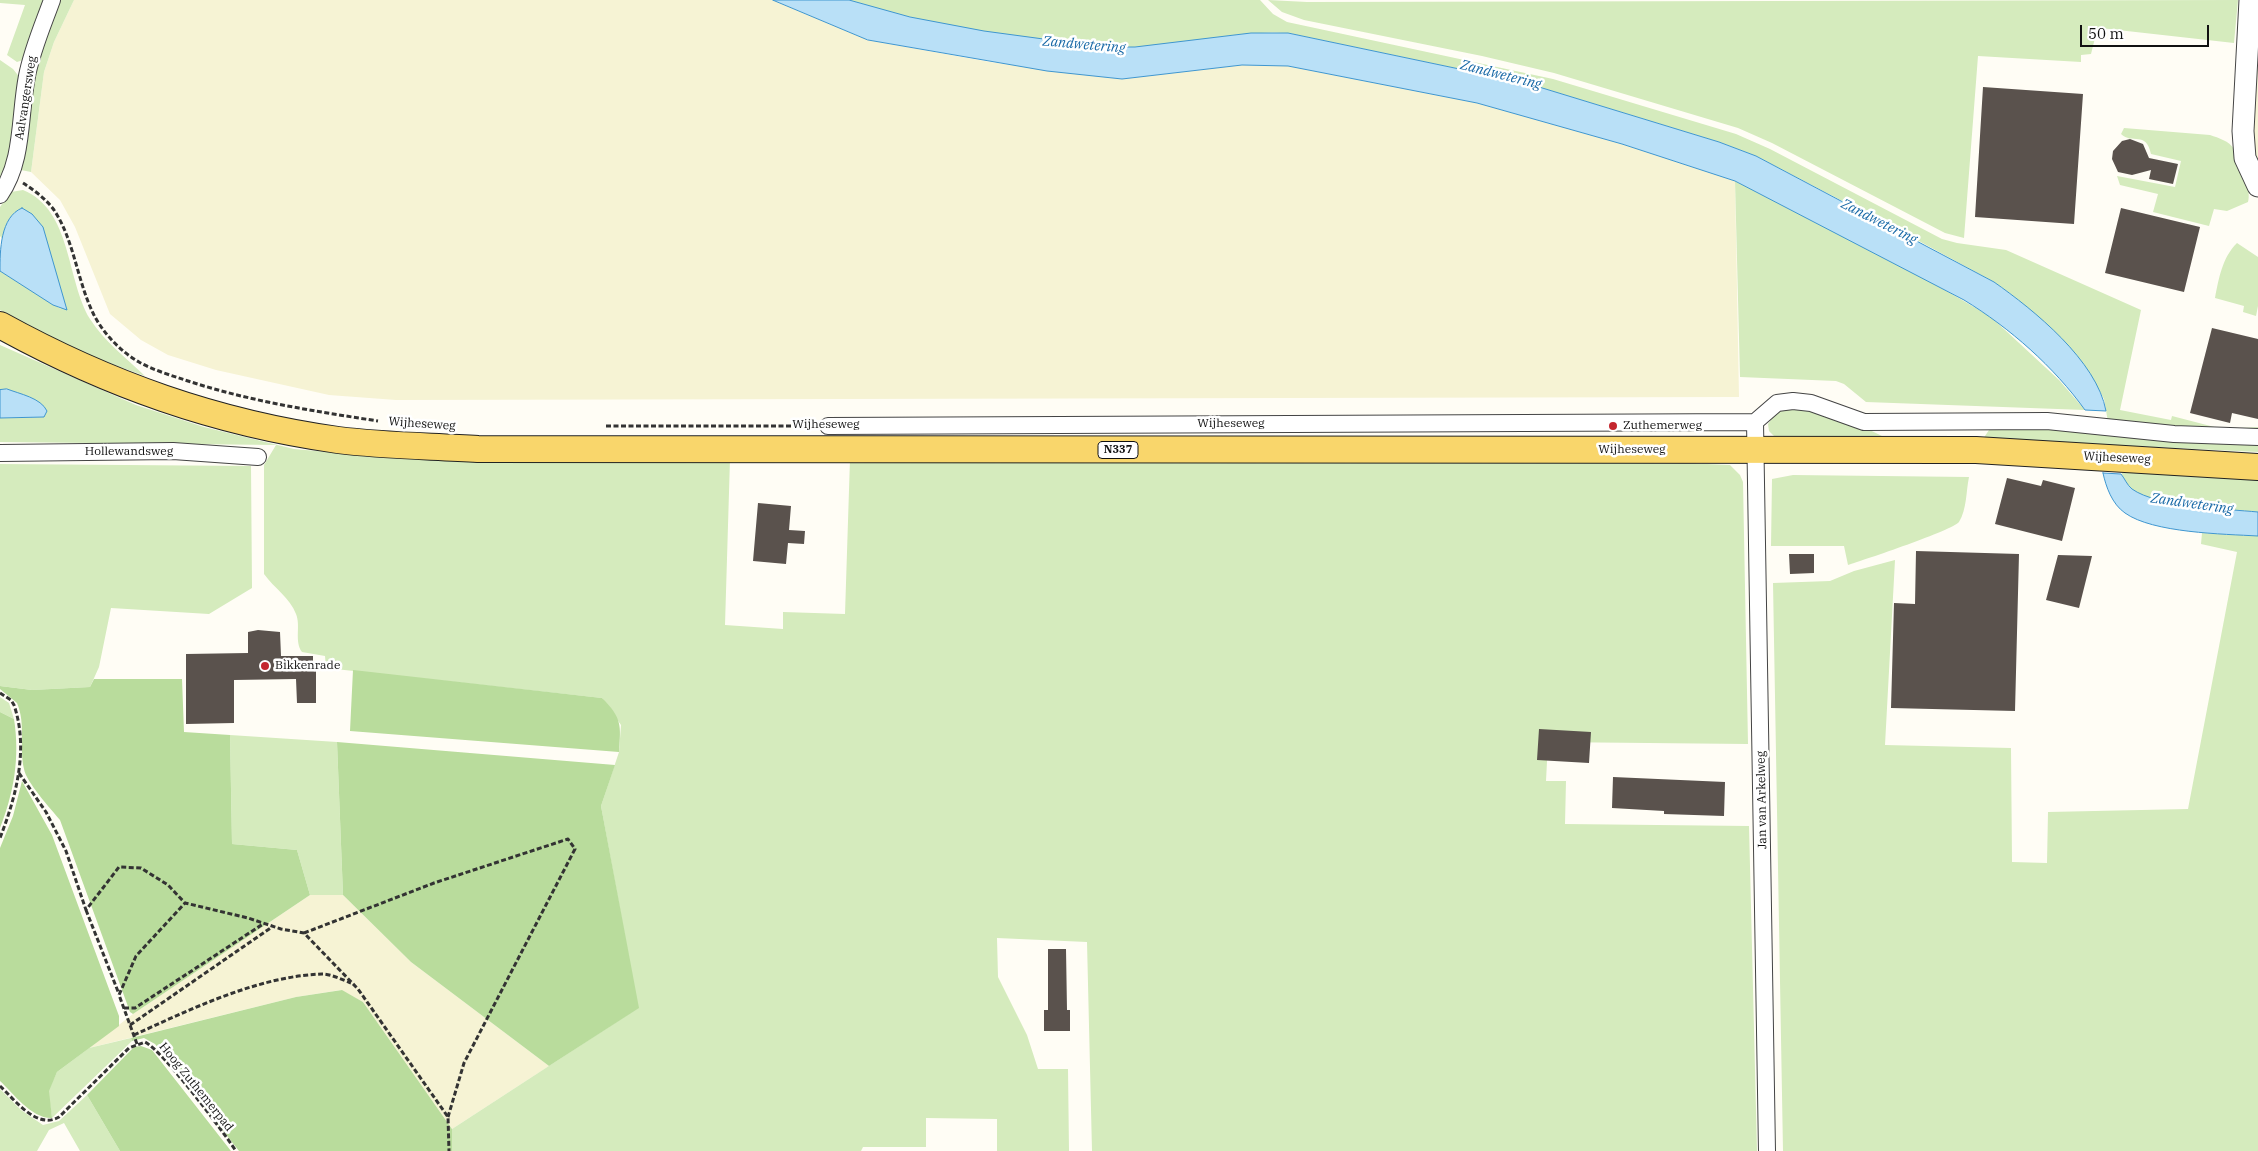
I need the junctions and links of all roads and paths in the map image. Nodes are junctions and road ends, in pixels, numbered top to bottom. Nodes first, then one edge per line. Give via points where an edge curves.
1 (52, 0) edge
2 (2250, 0) edge
3 (12, 177) junction
4 (2258, 186) edge
5 (0, 195) edge
6 (0, 324) edge
7 (1978, 420) junction
8 (380, 421) dead end
9 (1755, 422) junction
10 (602, 426) dead end
11 (828, 426) joint
12 (2258, 437) edge
13 (1755, 450) junction
14 (1976, 450) junction
15 (0, 453) edge
16 (258, 457) dead end
17 (2258, 467) edge
18 (0, 693) edge
19 (19, 773) junction
20 (0, 838) edge
21 (185, 903) junction
22 (86, 910) junction
23 (264, 923) junction
24 (272, 926) junction
25 (304, 933) junction
26 (352, 983) junction
27 (119, 995) junction
28 (124, 1008) junction
29 (130, 1025) junction
30 (134, 1035) junction
31 (137, 1044) junction
32 (0, 1086) edge
33 (448, 1117) junction
34 (236, 1151) edge
35 (448, 1151) edge
36 (1767, 1151) edge

1 - 3 street, Aalvangersweg via 27,75
2 - 4 street via 2243,131 2245,158
3 - 5 street, Aalvangersweg
3 - 8 path, Wijheseweg via 24,183 53,209 65,233 93,314 117,345 138,362 208,388 261,401
6 - 13 main road, Wijheseweg / N337 via 71,362 164,400 276,430 340,440 478,449
7 - 9 street via 1864,422 1818,405 1793,401 1777,403
7 - 12 street via 2047,421 2174,434
7 - 14 street
9 - 11 street, Wijheseweg
9 - 13 street
10 - 11 path, Wijheseweg
13 - 14 main road, Wijheseweg / N337
13 - 36 street, Jan van Arkelweg
14 - 17 main road, Wijheseweg / N337
15 - 16 street, Hollewandsweg via 173,451
18 - 19 path via 11,700 17,713
19 - 20 path via 14,801
19 - 22 path via 46,812 66,851
21 - 22 path via 168,886 141,868 119,867
21 - 23 path
21 - 27 path via 136,956
22 - 27 path
23 - 24 path
23 - 28 path via 135,1008
24 - 25 path
24 - 29 path
25 - 26 path
25 - 33 path via 434,883 568,839 574,849 464,1063
26 - 30 path via 324,974 275,981 195,1008
26 - 33 path
27 - 28 path
28 - 29 path
29 - 30 path
30 - 31 path
31 - 32 path via 52,1121 36,1117
31 - 34 path, Hoog Zuthemerpad via 145,1042 152,1046
33 - 35 path

